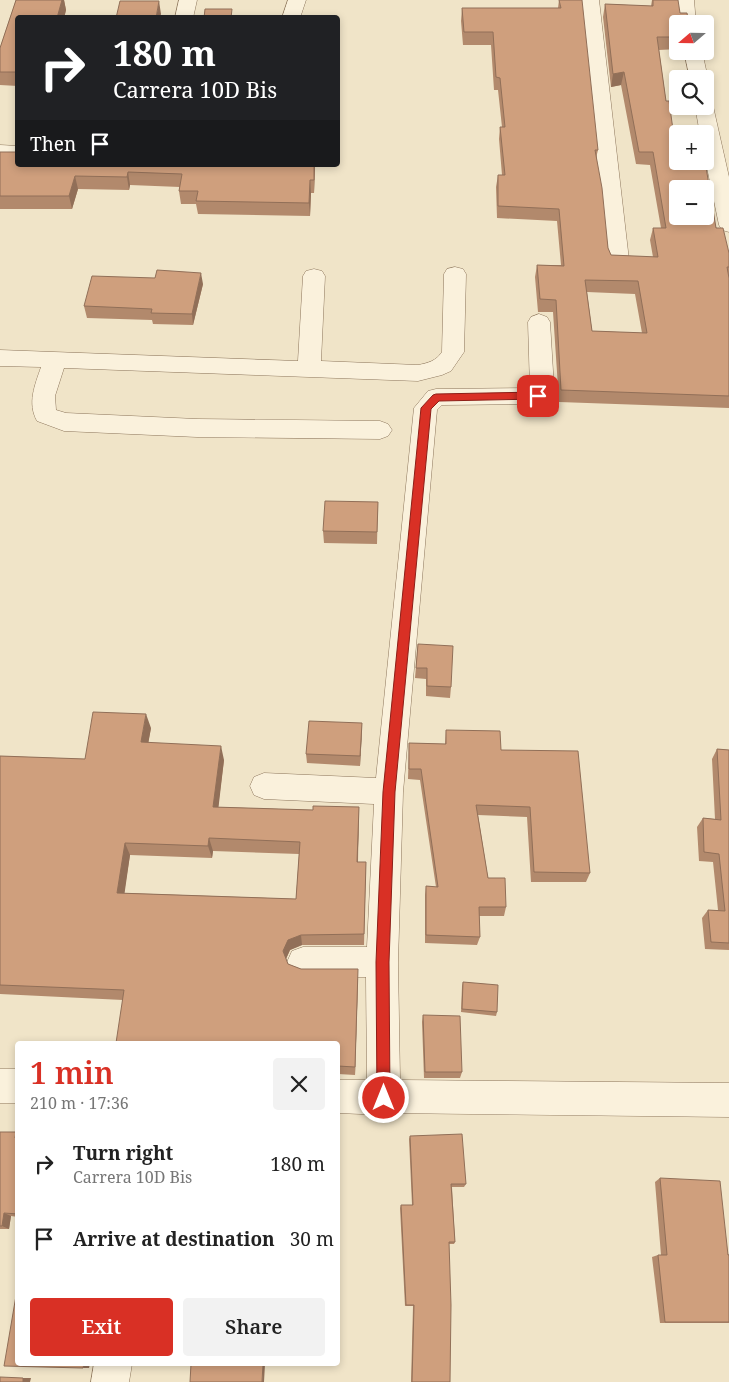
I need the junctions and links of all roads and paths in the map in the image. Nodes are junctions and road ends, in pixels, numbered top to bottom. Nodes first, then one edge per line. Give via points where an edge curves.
1 (188, 0) edge
2 (297, 0) edge
3 (590, 0) edge
4 (685, 0) edge
5 (185, 15) edge
6 (292, 15) edge
7 (686, 15) edge
8 (706, 115) edge
9 (0, 151) edge
10 (15, 152) edge
11 (729, 226) edge
12 (618, 260) edge
13 (455, 274) dead end
14 (314, 276) dead end
15 (539, 322) dead end
16 (0, 358) edge
17 (55, 361) junction
18 (309, 370) junction
19 (380, 430) dead end
20 (264, 786) dead end
21 (389, 792) junction
22 (303, 962) dead end
23 (382, 962) junction
24 (0, 1086) edge
25 (15, 1086) edge
26 (340, 1096) edge
27 (384, 1098) junction
28 (729, 1100) edge
29 (113, 1366) edge
30 (110, 1382) edge

1 - 5 street
2 - 6 street
3 - 12 street
4 - 7 street
8 - 11 street
9 - 10 street
13 - 18 street via 453,352 438,370 418,373
14 - 18 street
15 - 21 street via 542,388 538,396 436,397 426,408
16 - 17 street
17 - 18 street
17 - 19 street via 43,396 45,415 64,422 197,428
20 - 21 street
21 - 23 street
22 - 23 street
23 - 27 street
24 - 25 street
26 - 27 street
27 - 28 street
29 - 30 street

